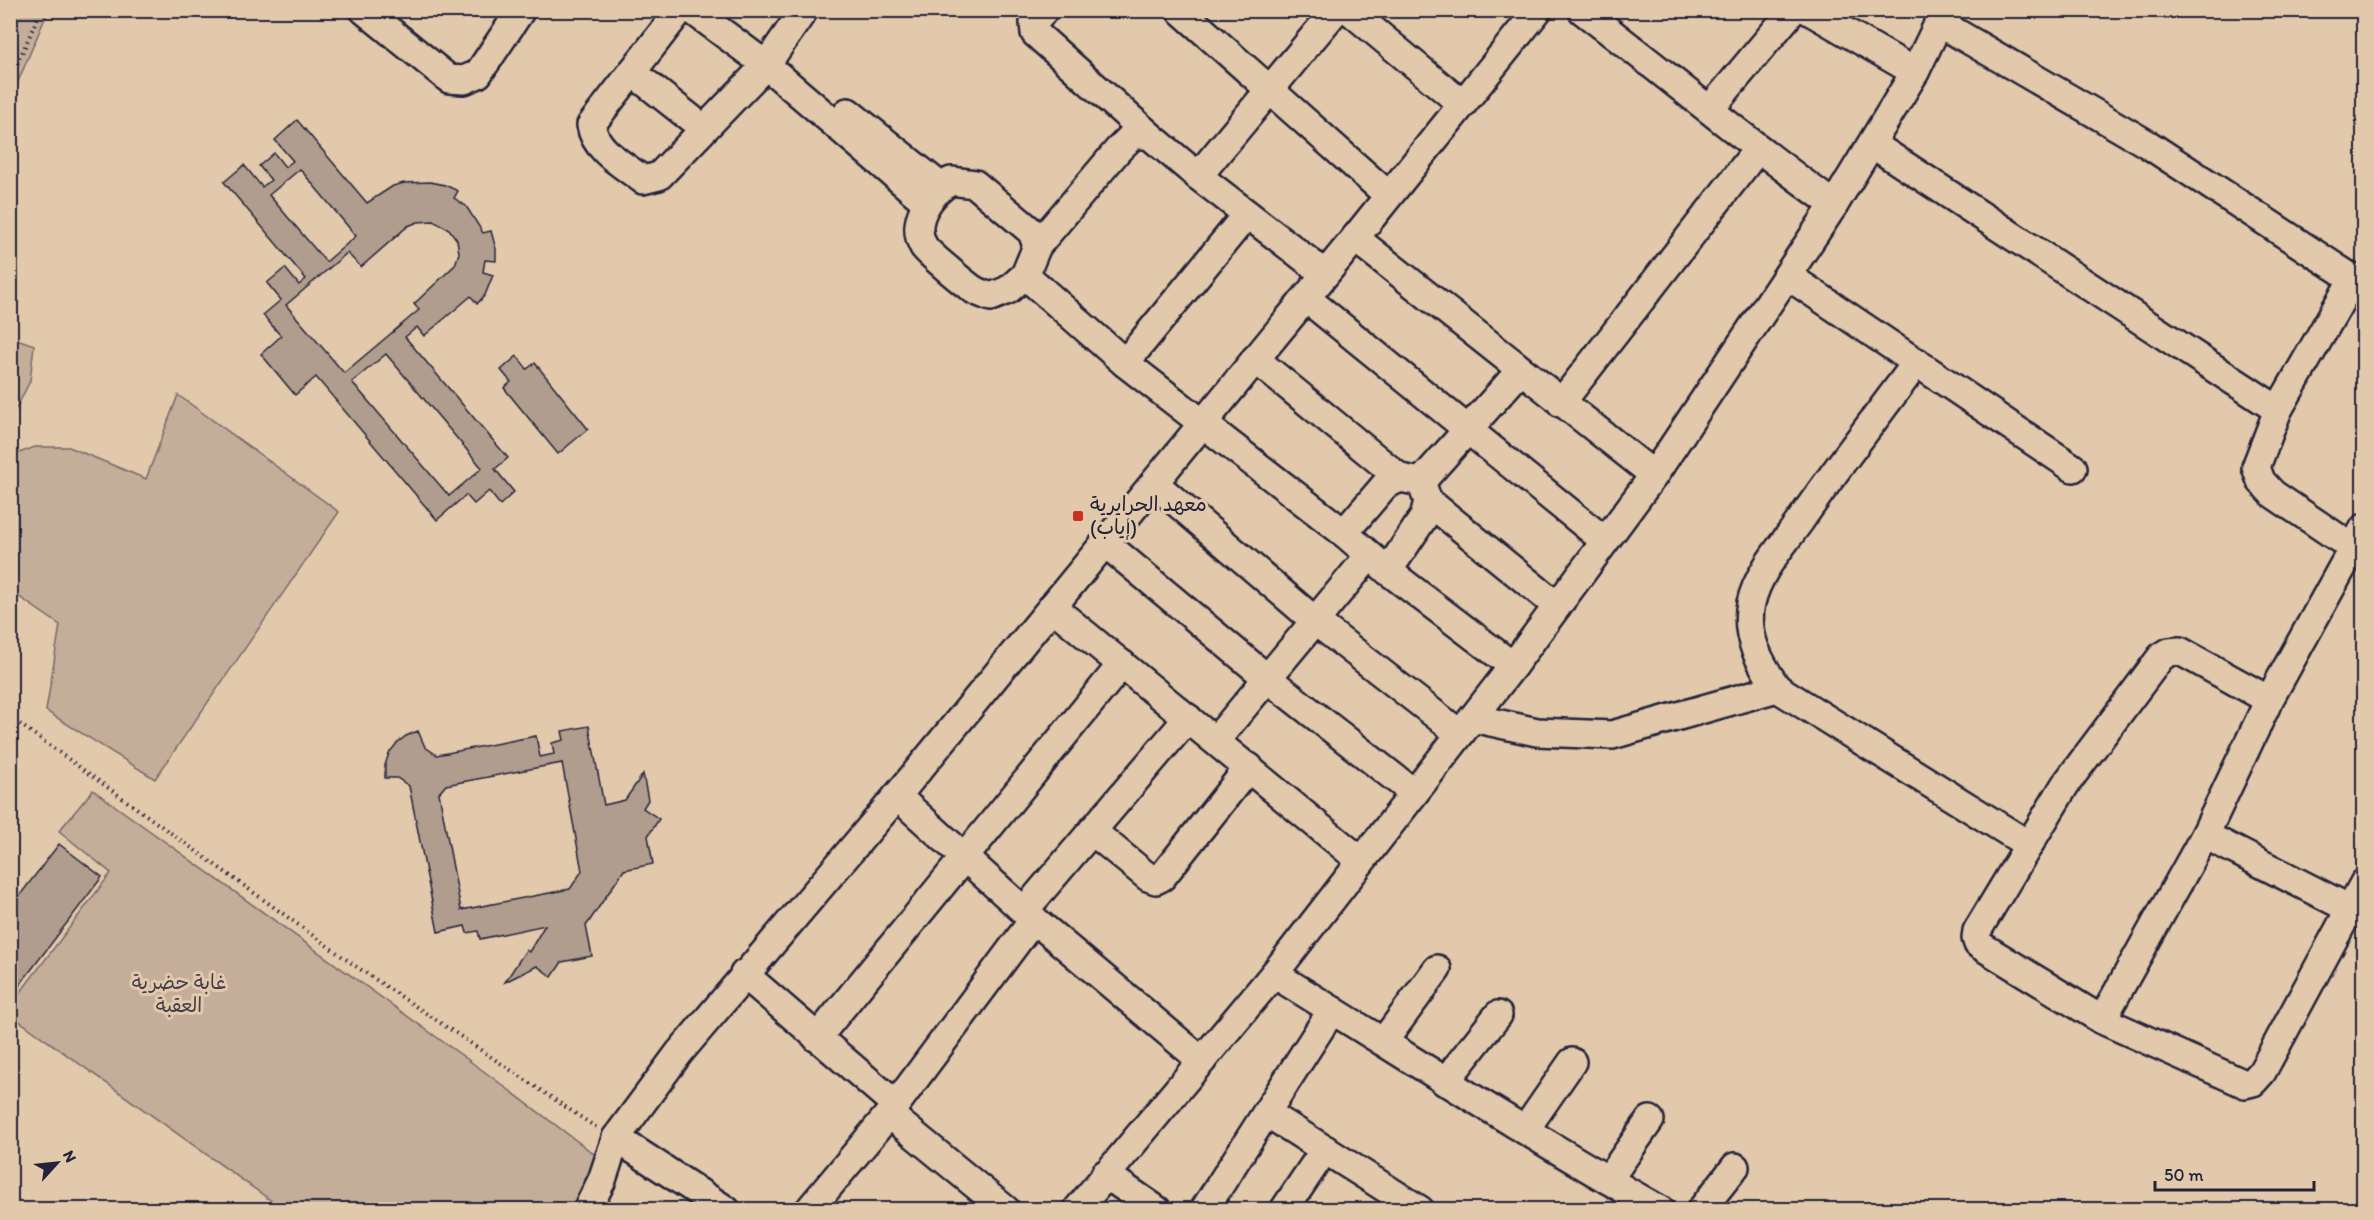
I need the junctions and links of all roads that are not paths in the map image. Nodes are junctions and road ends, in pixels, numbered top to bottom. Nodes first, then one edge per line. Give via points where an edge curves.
1 (364, 10) edge
2 (521, 10) edge
3 (680, 10) edge
4 (692, 10) edge
5 (804, 10) edge
6 (1044, 10) edge
7 (1180, 10) edge
8 (1336, 10) edge
9 (1349, 10) edge
10 (1582, 10) edge
11 (1792, 10) edge
12 (1808, 10) edge
13 (1533, 13) edge
14 (1942, 16) edge
15 (770, 59) junction
16 (633, 72) junction
17 (1915, 72) junction
18 (1269, 89) junction
19 (1462, 104) junction
20 (1710, 109) junction
21 (703, 128) junction
22 (1149, 135) junction
23 (1872, 144) junction
24 (1757, 150) junction
25 (1198, 176) junction
26 (933, 195) junction
27 (1388, 195) junction
28 (1834, 205) junction
29 (1247, 214) junction
30 (1355, 238) junction
31 (1037, 246) junction
32 (1325, 274) junction
33 (1025, 275) junction
34 (1788, 276) junction
35 (2358, 282) edge
36 (1306, 298) junction
37 (1256, 359) junction
38 (1917, 362) junction
39 (1125, 363) junction
40 (1520, 371) junction
41 (1561, 403) junction
42 (2278, 410) junction
43 (1202, 424) junction
44 (1469, 430) junction
45 (2073, 468) dead end
46 (1654, 475) junction
47 (1154, 483) junction
48 (1417, 487) junction
49 (1344, 533) junction
50 (2358, 538) edge
51 (1605, 541) junction
52 (1105, 543) junction
53 (1379, 564) junction
54 (1557, 606) junction
55 (1052, 607) junction
56 (1315, 621) junction
57 (1122, 664) junction
58 (1513, 666) junction
59 (1267, 678) junction
60 (1777, 688) junction
61 (2270, 700) junction
62 (1188, 718) junction
63 (1466, 726) junction
64 (1215, 740) junction
65 (1248, 768) junction
66 (1414, 793) junction
67 (897, 796) junction
68 (1092, 831) junction
69 (2205, 835) junction
70 (2029, 845) junction
71 (965, 857) junction
72 (1361, 861) junction
73 (2359, 896) edge
74 (1029, 915) junction
75 (1437, 969) dead end
76 (744, 974) junction
77 (1274, 974) junction
78 (1332, 1010) junction
79 (1498, 1015) dead end
80 (2102, 1020) junction
81 (817, 1038) junction
82 (1384, 1041) junction
83 (1202, 1061) junction
84 (1572, 1062) dead end
85 (1445, 1082) junction
86 (892, 1109) junction
87 (1267, 1113) junction
88 (1650, 1120) dead end
89 (1525, 1130) junction
90 (616, 1138) junction
91 (1325, 1149) junction
92 (1735, 1167) dead end
93 (1105, 1174) junction
94 (1608, 1180) junction
95 (1152, 1208) edge
96 (587, 1209) edge
97 (726, 1209) edge
98 (809, 1209) edge
99 (1006, 1209) edge
100 (1077, 1209) edge
101 (1204, 1209) edge
102 (1284, 1209) edge
103 (1420, 1209) edge
104 (1660, 1209) edge
105 (1701, 1209) edge

1 - 2 street via 449,80 464,80 478,74
3 - 16 street
4 - 15 street
5 - 15 street
6 - 22 street via 1034,23 1035,33
7 - 18 street
8 - 18 street
9 - 19 street
10 - 20 street
11 - 20 street
12 - 17 street
13 - 19 street
14 - 17 street
14 - 35 street
15 - 21 street
15 - 26 street
16 - 21 street
16 - 21 street via 591,125 600,147 643,180 651,179 659,176
17 - 23 street
18 - 25 street
18 - 27 street
19 - 27 street
20 - 24 street
22 - 25 street
22 - 31 street via 1133,135
23 - 28 street
23 - 42 street
24 - 28 street
24 - 41 street
25 - 29 street
26 - 31 street via 951,181 975,184 1032,232
26 - 33 street via 919,230 924,248 974,290 991,297 1008,290
27 - 30 street
28 - 34 street
29 - 32 street
29 - 39 street
30 - 32 street
30 - 40 street
31 - 33 street
32 - 36 street
33 - 39 street
34 - 38 street
34 - 46 street
35 - 42 street
36 - 37 street
36 - 44 street
37 - 43 street
37 - 48 street
38 - 45 street
38 - 60 street via 1760,579 1751,604 1750,628 1758,660
39 - 43 street
40 - 41 street
40 - 44 street
41 - 46 street
42 - 50 street via 2256,467 2261,481 2273,494
43 - 47 street
43 - 49 street
44 - 48 street
44 - 51 street
46 - 51 street
47 - 52 street
47 - 56 street
48 - 49 street via 1385,485
48 - 53 street via 1424,517
48 - 54 street
49 - 53 street
50 - 61 street
51 - 54 street
52 - 55 street
52 - 59 street
53 - 56 street
53 - 58 street
54 - 58 street
55 - 57 street
55 - 67 street
56 - 59 street
56 - 63 street
57 - 62 street
57 - 71 street
58 - 63 street
59 - 64 street
59 - 66 street
60 - 63 street via 1612,735
60 - 70 street
61 - 69 street
61 - 70 street via 2180,651 2169,652 2161,657 2065,785
62 - 64 street
62 - 68 street
63 - 66 street
64 - 65 street
65 - 68 street via 1156,880
65 - 72 street
66 - 72 street
67 - 71 street
67 - 76 street
68 - 74 street
69 - 73 street
69 - 80 street
70 - 80 street via 1977,931 1978,944
71 - 74 street
71 - 81 street
72 - 77 street
73 - 80 street via 2253,1082 2245,1084
74 - 83 street
74 - 86 street
75 - 82 street
76 - 81 street
76 - 90 street
77 - 78 street
77 - 83 street
78 - 82 street
78 - 87 street
79 - 85 street
81 - 86 street
82 - 85 street
83 - 93 street
84 - 89 street
85 - 89 street
86 - 98 street
86 - 99 street
87 - 91 street
87 - 101 street
88 - 94 street
89 - 94 street
90 - 96 street
90 - 97 street
91 - 102 street
91 - 103 street
92 - 105 street
93 - 95 street
93 - 100 street
94 - 104 street

